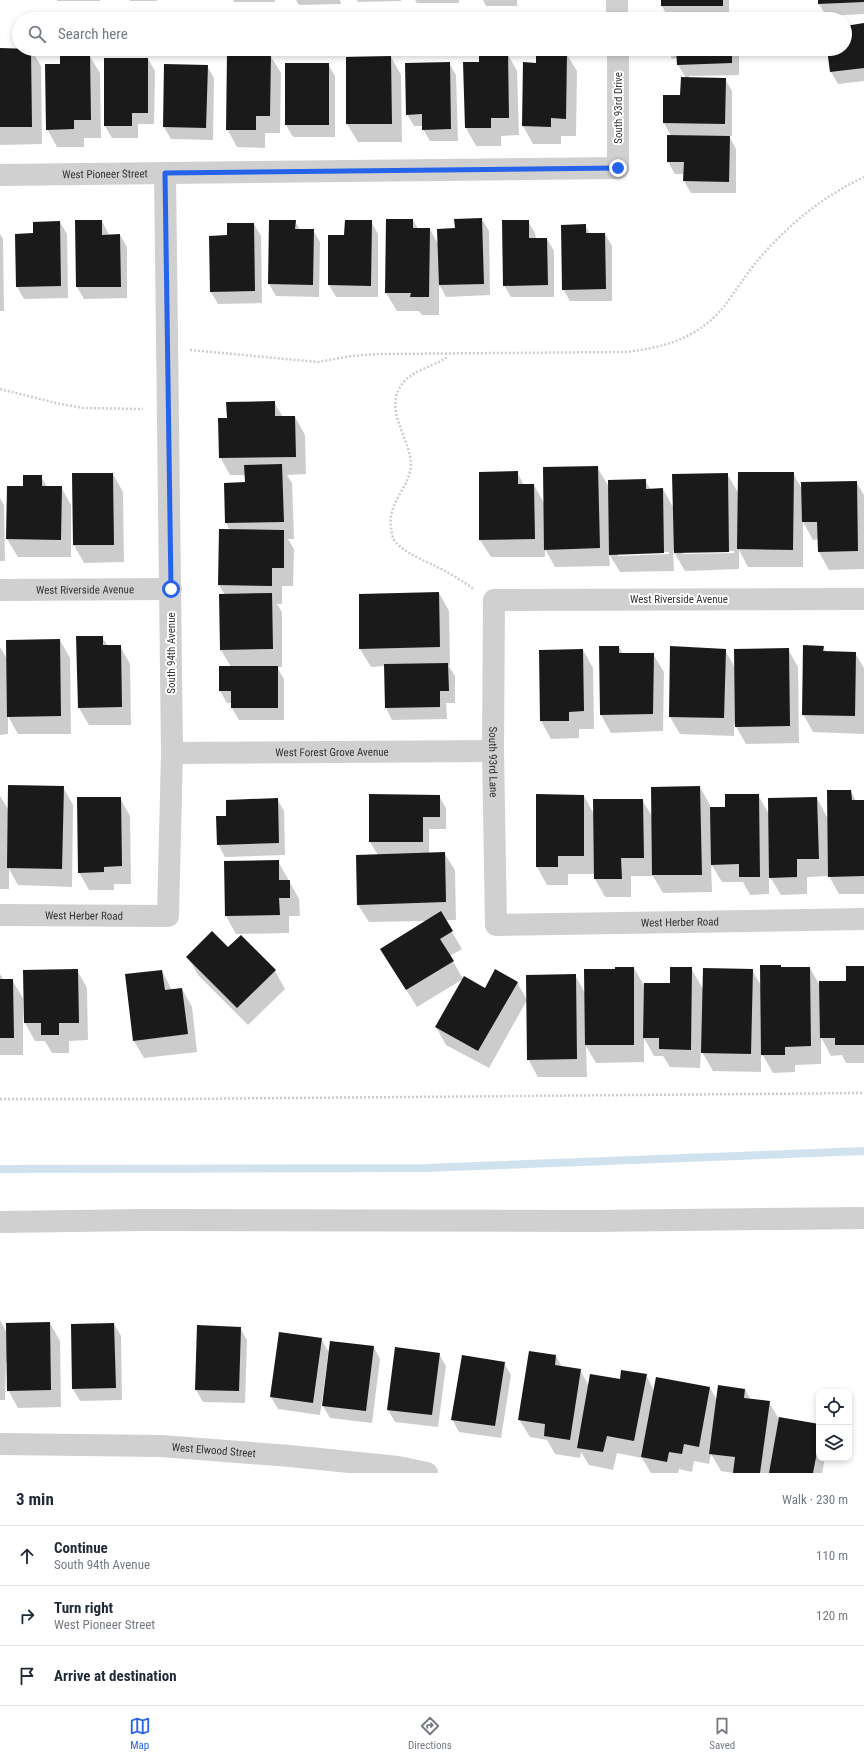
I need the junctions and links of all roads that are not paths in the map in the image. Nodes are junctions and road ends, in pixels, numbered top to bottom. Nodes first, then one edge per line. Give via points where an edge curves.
1 (617, 0) edge
2 (617, 12) edge
3 (618, 56) edge
4 (618, 168) joint
5 (165, 173) junction
6 (0, 175) edge
7 (171, 589) junction
8 (0, 590) edge
9 (864, 599) edge
10 (494, 600) joint
11 (493, 750) junction
12 (172, 753) junction
13 (0, 915) edge
14 (168, 916) joint
15 (864, 919) edge
16 (496, 924) joint
17 (864, 1218) edge
18 (0, 1222) edge
19 (0, 1444) edge
20 (426, 1473) edge

1 - 2 street
3 - 4 street, South 93rd Drive
4 - 5 street, West Pioneer Street
5 - 6 street, West Pioneer Street
5 - 7 street, South 94th Avenue
7 - 8 street, West Riverside Avenue
7 - 12 street, South 94th Avenue
9 - 10 street, West Riverside Avenue
10 - 11 street, South 93rd Lane
11 - 12 street, West Forest Grove Avenue
11 - 16 street, South 93rd Lane
12 - 14 street, South 94th Avenue
13 - 14 street, West Herber Road
15 - 16 street, West Herber Road
17 - 18 street
19 - 20 street, West Elwood Street via 161,1446 398,1467

